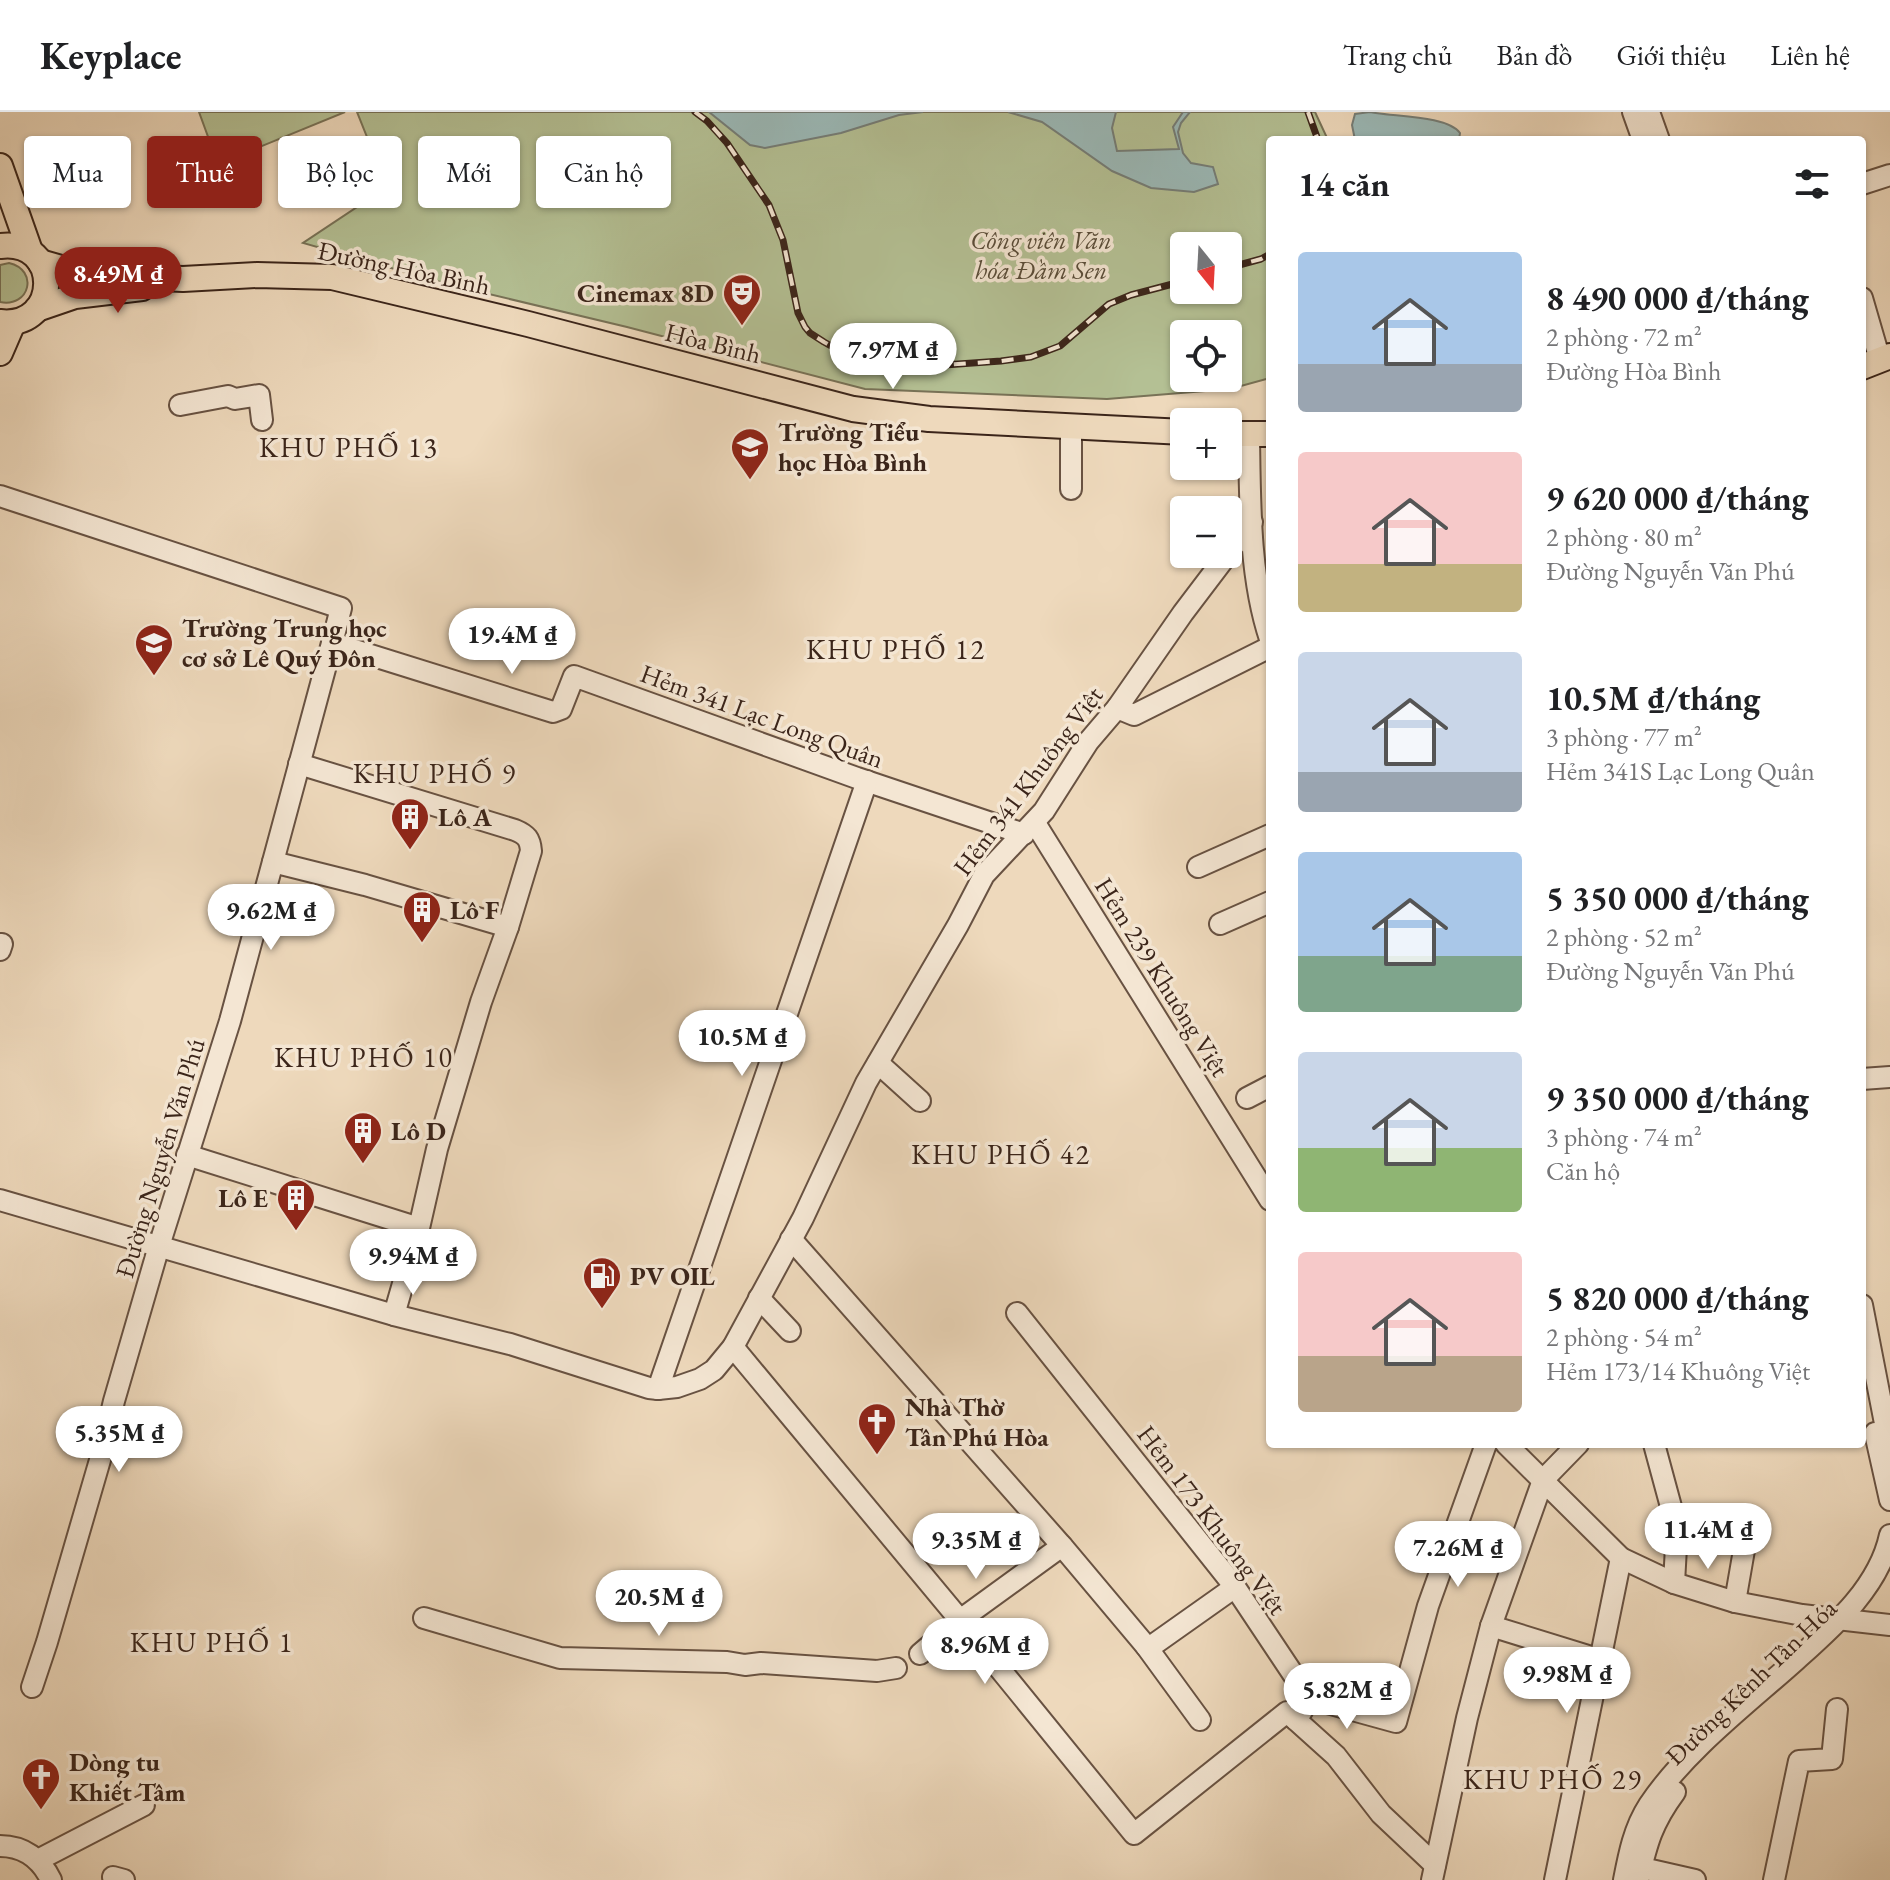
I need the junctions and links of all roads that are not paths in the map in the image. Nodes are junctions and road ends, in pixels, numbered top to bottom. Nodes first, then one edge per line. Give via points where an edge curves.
1 (1633, 112) edge
2 (1649, 112) edge
3 (1642, 136) edge
4 (1658, 136) edge
5 (0, 166) edge
6 (1890, 175) edge
7 (1866, 183) edge
8 (0, 246) edge
9 (35, 257) junction
10 (183, 279) junction
11 (37, 309) junction
12 (1866, 315) edge
13 (517, 321) joint
14 (6, 322) edge
15 (0, 353) edge
16 (1877, 361) edge
17 (180, 405) dead end
18 (262, 420) dead end
19 (1071, 426) junction
20 (1170, 431) edge
21 (1249, 434) edge
22 (1071, 489) dead end
23 (0, 496) edge
24 (1252, 522) junction
25 (1266, 626) edge
26 (332, 643) junction
27 (1266, 649) edge
28 (1117, 708) junction
29 (299, 764) junction
30 (867, 781) junction
31 (1029, 828) junction
32 (1266, 837) edge
33 (273, 862) junction
34 (1198, 867) dead end
35 (1266, 904) edge
36 (1220, 924) dead end
37 (508, 927) junction
38 (0, 944) edge
39 (0, 950) edge
40 (878, 1063) junction
41 (1890, 1077) edge
42 (1866, 1079) edge
43 (1266, 1088) edge
44 (1247, 1098) dead end
45 (920, 1101) dead end
46 (187, 1155) junction
47 (1266, 1194) edge
48 (0, 1200) edge
49 (419, 1228) junction
50 (791, 1239) junction
51 (159, 1246) junction
52 (759, 1298) junction
53 (1017, 1313) dead end
54 (394, 1315) junction
55 (1866, 1326) edge
56 (790, 1331) dead end
57 (733, 1347) junction
58 (1866, 1386) edge
59 (658, 1389) junction
60 (1485, 1448) edge
61 (1510, 1448) edge
62 (1574, 1448) edge
63 (1655, 1448) edge
64 (1890, 1449) edge
65 (1543, 1480) junction
66 (1890, 1500) edge
67 (1748, 1527) dead end
68 (1890, 1535) edge
69 (1062, 1546) junction
70 (1621, 1558) junction
71 (1890, 1568) edge
72 (1674, 1583) junction
73 (1235, 1587) junction
74 (1735, 1602) junction
75 (424, 1618) dead end
76 (960, 1620) junction
77 (1846, 1620) junction
78 (1890, 1625) edge
79 (1491, 1626) junction
80 (1146, 1646) junction
81 (920, 1654) dead end
82 (1601, 1660) junction
83 (896, 1668) dead end
84 (32, 1687) dead end
85 (1309, 1698) junction
86 (1837, 1709) dead end
87 (1200, 1720) dead end
88 (1296, 1720) junction
89 (144, 1805) dead end
90 (0, 1846) edge
91 (38, 1860) junction
92 (1434, 1872) edge
93 (1633, 1873) edge
94 (51, 1880) edge
95 (1555, 1880) edge
96 (1695, 1880) edge
97 (1774, 1880) edge

1 - 3 street
2 - 4 street
5 - 9 main road
6 - 7 street
8 - 9 main road, Đường Hòa Bình via 13,245
9 - 10 main road, Đường Hòa Bình via 75,272
9 - 11 main road via 47,279
10 - 11 main road, Đường Hòa Bình via 75,296
10 - 13 main road, Đường Hòa Bình via 332,277
11 - 14 main road, Đường Hòa Bình via 22,320
12 - 16 street
13 - 19 main road, Hòa Bình via 853,409 929,419
14 - 15 main road
17 - 18 street via 259,395
19 - 20 main road, Hòa Bình
19 - 22 street
21 - 24 street
23 - 26 street via 341,608
24 - 25 street
24 - 28 street, Hẻm 341 Khuông Việt
26 - 29 street, Đường Nguyễn Văn Phú
26 - 30 street, Hẻm 341 Lạc Long Quân via 553,712 561,709 574,676
27 - 28 street via 1134,715
28 - 31 street, Hẻm 341 Khuông Việt
29 - 33 street, Đường Nguyễn Văn Phú
29 - 37 street via 526,835 531,851
30 - 31 street, Hẻm 341 Lạc Long Quân
30 - 59 street
31 - 40 street, Hẻm 341 Khuông Việt via 984,875
31 - 47 street, Hẻm 239 Khuông Việt
32 - 34 street
33 - 37 street
33 - 46 street, Đường Nguyễn Văn Phú
35 - 36 street
37 - 49 street via 437,1149
38 - 39 street
40 - 45 street
40 - 50 street, Hẻm 341 Khuông Việt
41 - 42 street
43 - 44 street
46 - 49 street
46 - 51 street, Đường Nguyễn Văn Phú
48 - 51 street
49 - 54 street
50 - 52 street, Hẻm 341 Khuông Việt
50 - 69 street
51 - 54 street
51 - 84 street, Đường Nguyễn Văn Phú
52 - 56 street
52 - 57 street, Hẻm 341 Khuông Việt
53 - 73 street, Hẻm 173 Khuông Việt
54 - 59 street
55 - 64 street
57 - 59 street, Hẻm 341 Khuông Việt via 700,1379
57 - 76 street
58 - 66 street
60 - 85 street via 1428,1606 1396,1722
61 - 65 street
62 - 65 street
63 - 72 street via 1677,1529
65 - 70 street
65 - 79 street
67 - 74 street
68 - 77 street, Đường Kênh Tân Hóa
69 - 76 street
69 - 80 street
70 - 72 street
70 - 82 street
71 - 77 street, Đường Kênh Tân Hóa via 1880,1589
72 - 74 street
73 - 80 street
73 - 85 street, Hẻm 173 Khuông Việt
74 - 77 street
75 - 83 street via 560,1658
76 - 81 street
76 - 88 street via 1134,1834 1287,1712
77 - 78 street
77 - 93 street, Đường Kênh Tân Hóa via 1686,1778 1662,1809
79 - 82 street
79 - 92 street
80 - 87 street
82 - 95 street
85 - 88 street
86 - 97 street via 1832,1759 1799,1761
88 - 92 street via 1336,1756
89 - 91 street
90 - 91 street
91 - 94 street
93 - 96 street

